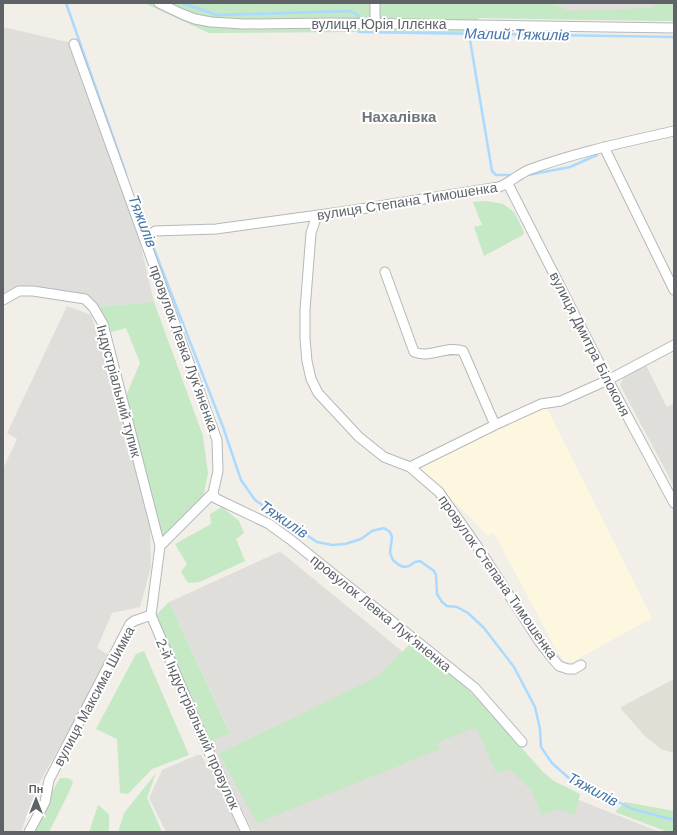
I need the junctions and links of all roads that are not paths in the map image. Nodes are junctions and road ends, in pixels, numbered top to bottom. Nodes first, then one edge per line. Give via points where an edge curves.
1 (159, 3) edge
2 (375, 3) edge
3 (375, 24) junction
4 (674, 28) edge
5 (74, 44) dead end
6 (674, 131) edge
7 (604, 147) junction
8 (508, 184) junction
9 (317, 215) junction
10 (155, 231) dead end
11 (385, 272) dead end
12 (674, 290) edge
13 (3, 300) edge
14 (674, 345) edge
15 (608, 380) junction
16 (495, 425) junction
17 (410, 467) junction
18 (212, 492) junction
19 (674, 503) edge
20 (160, 546) junction
21 (151, 615) junction
22 (581, 665) dead end
23 (522, 742) dead end
24 (29, 832) edge
25 (246, 832) edge

1 - 3 street, вулиця Юрія Іллєнка via 188,17 211,22
2 - 3 street
3 - 4 street, вулиця Юрія Іллєнка
5 - 18 street, провулок Левка Лукʼяненка via 217,440 218,471
6 - 7 street, вулиця Степана Тимошенка
7 - 8 street, вулиця Степана Тимошенка via 529,170
7 - 12 street
8 - 9 street, вулиця Степана Тимошенка via 499,188
8 - 15 street, вулиця Дмитра Білоконя
9 - 10 street, вулиця Степана Тимошенка via 216,229
9 - 17 street, провулок Степана Тимошенка via 311,233 305,310 305,339 311,379 321,397 359,437 384,457
11 - 16 street via 414,352 421,355 456,348 463,351
13 - 20 street, Індустріальний тупик via 20,291 33,291 85,299 93,307 103,324
14 - 15 street
15 - 16 street via 560,401 541,404
15 - 19 street, вулиця Дмитра Білоконя
16 - 17 street
17 - 22 street, провулок Степана Тимошенка via 439,492 553,660 559,666 568,669
18 - 20 street
18 - 23 street, провулок Левка Лукʼяненка via 215,498 269,524 291,540 475,688
20 - 21 street, вулиця Максима Шимка
21 - 24 street, вулиця Максима Шимка via 130,624 48,780 45,802
21 - 25 street, 2-й Індустріальний провулок via 207,748

